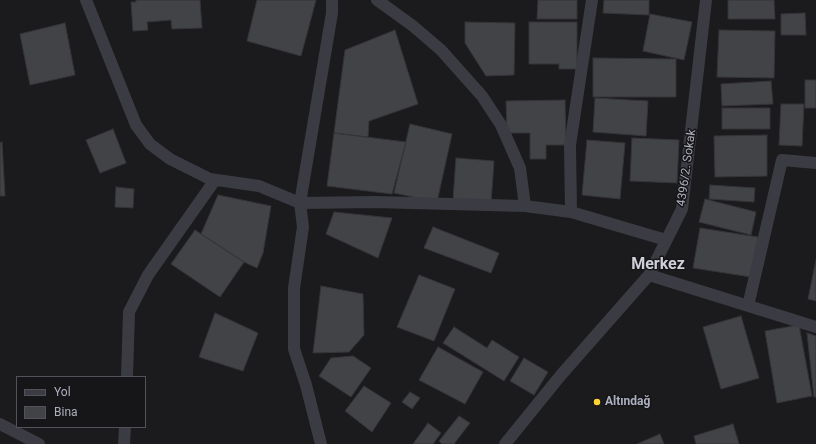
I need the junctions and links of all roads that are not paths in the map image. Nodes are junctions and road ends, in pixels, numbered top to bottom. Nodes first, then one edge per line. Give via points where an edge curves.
1 (86, 0) edge
2 (332, 0) edge
3 (378, 0) edge
4 (592, 0) edge
5 (706, 0) edge
6 (816, 163) edge
7 (215, 180) junction
8 (300, 203) junction
9 (524, 206) junction
10 (571, 212) junction
11 (666, 240) junction
12 (649, 275) junction
13 (748, 306) junction
14 (816, 327) edge
15 (127, 376) edge
16 (0, 424) edge
17 (125, 428) edge
18 (35, 443) edge
19 (124, 444) edge
20 (321, 444) edge
21 (505, 444) edge

1 - 7 street via 136,125 150,144 170,159
2 - 8 street via 332,13
3 - 9 street via 441,50 482,96 501,125 520,168
4 - 10 street via 570,145
5 - 11 street, 4396/2. Sokak via 682,209
6 - 13 street via 782,160
7 - 8 street via 259,186
7 - 15 street via 148,274 129,312
8 - 9 street via 375,202
8 - 20 street via 303,227 294,288 294,349
9 - 10 street
10 - 11 street
11 - 12 street, 4396/2. Sokak
12 - 13 street
12 - 21 street, 4396/2. Sokak via 561,374
13 - 14 street
16 - 18 street
17 - 19 street

